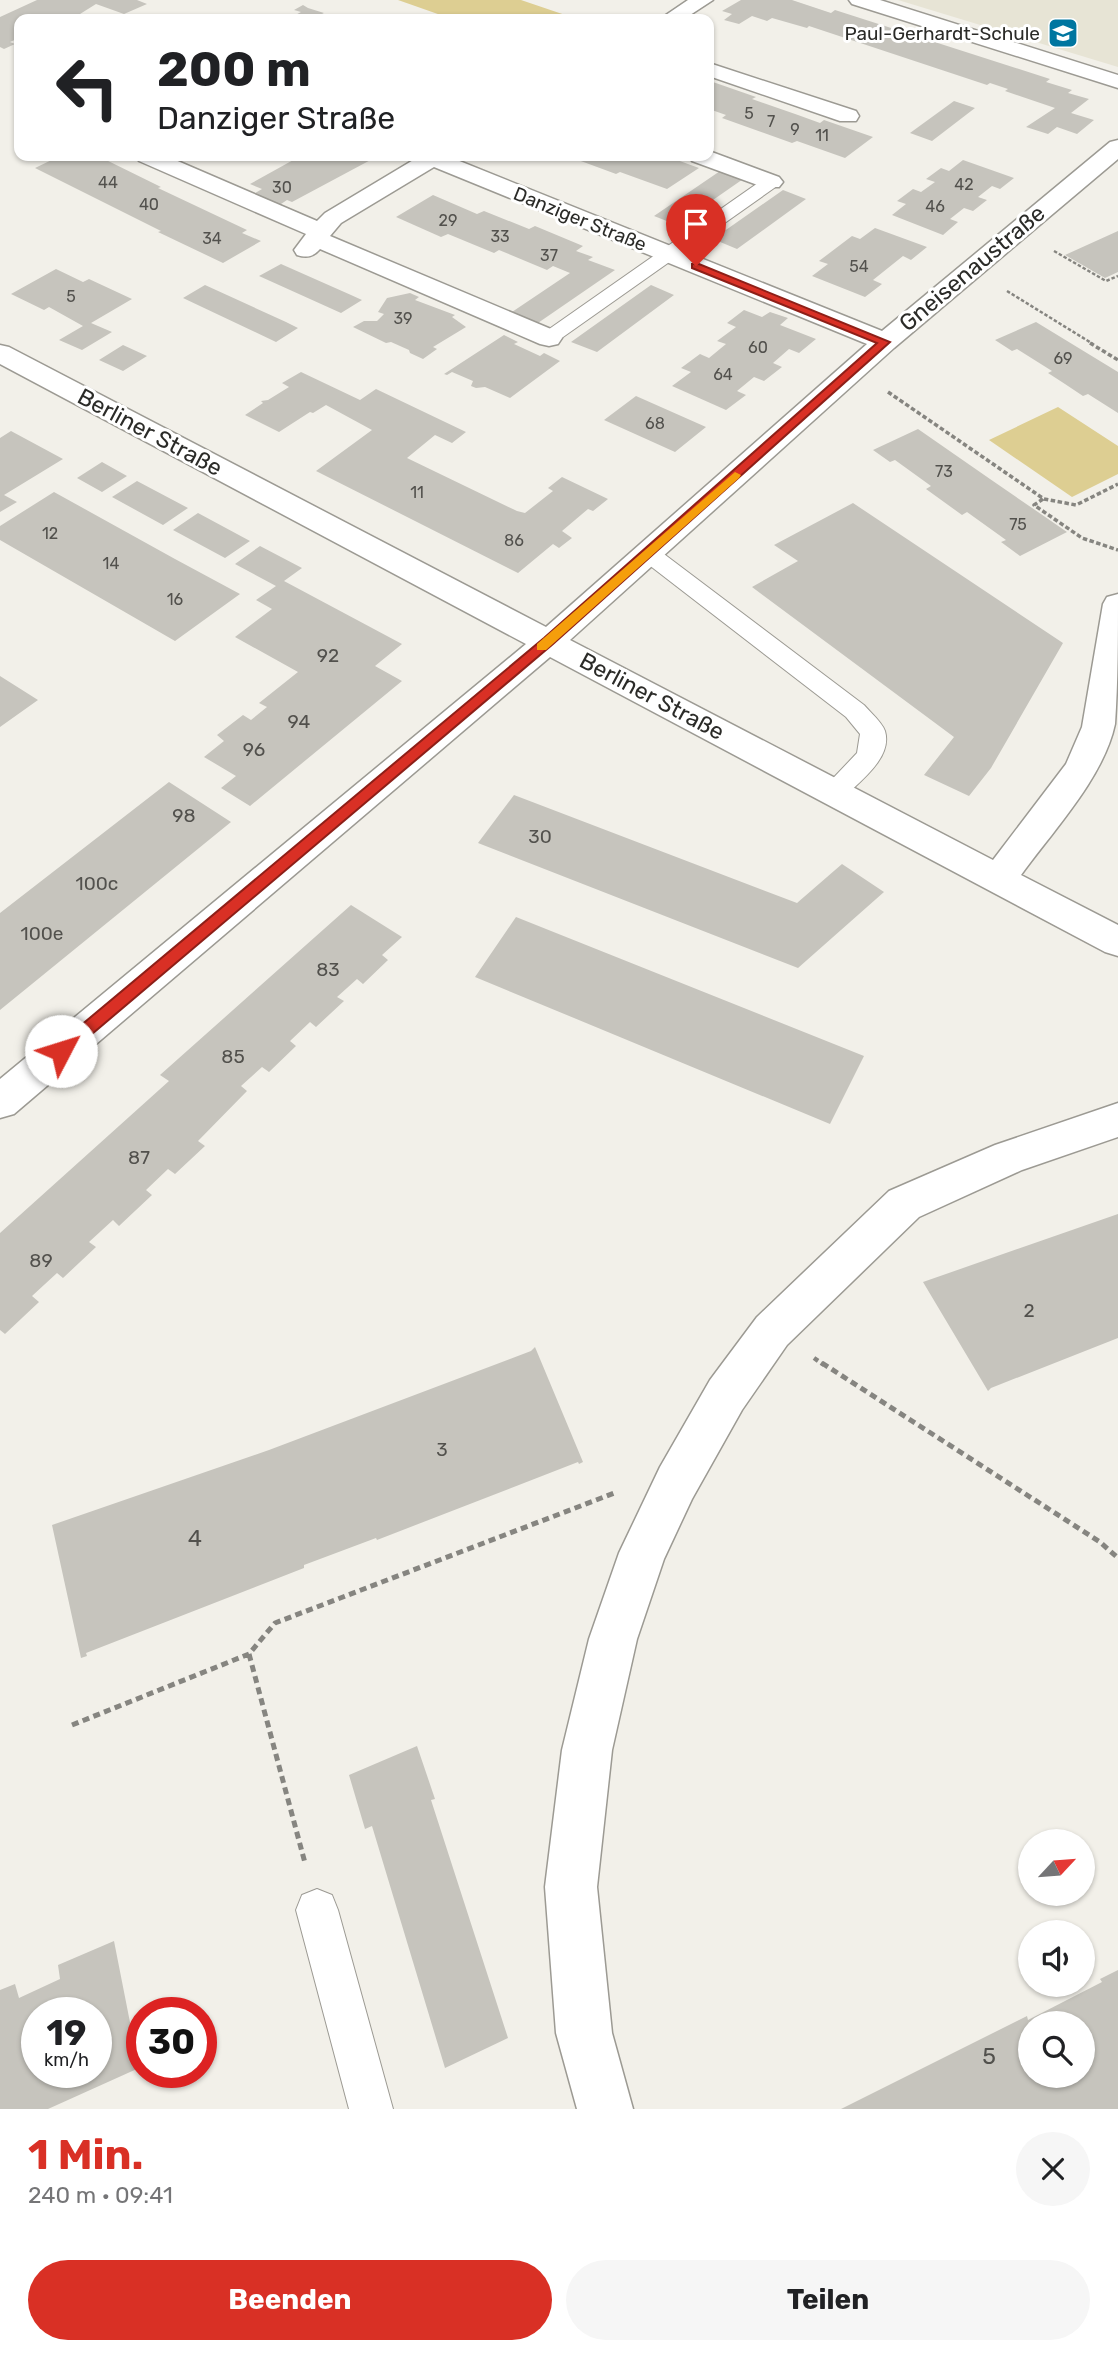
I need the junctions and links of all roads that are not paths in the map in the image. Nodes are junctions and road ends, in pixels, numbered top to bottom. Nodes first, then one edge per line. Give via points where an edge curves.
1 (702, 0) edge
2 (859, 0) edge
3 (678, 14) edge
4 (714, 71) edge
5 (1118, 82) edge
6 (848, 117) dead end
7 (1118, 147) edge
8 (157, 161) edge
9 (427, 161) edge
10 (444, 161) edge
11 (714, 161) edge
12 (771, 182) joint
13 (315, 240) junction
14 (670, 256) junction
15 (549, 338) joint
16 (885, 342) junction
17 (0, 353) edge
18 (648, 553) junction
19 (1118, 604) edge
20 (549, 641) junction
21 (833, 792) junction
22 (999, 879) junction
23 (1118, 942) edge
24 (0, 1102) edge
25 (1118, 1120) edge
26 (317, 1910) road end
27 (371, 2109) edge
28 (605, 2109) edge

1 - 3 street
2 - 5 street
4 - 6 street
7 - 16 street, Gneisenaustraße
8 - 13 street
9 - 13 street, Danziger Straße via 333,218
10 - 14 street, Danziger Straße
11 - 12 street
12 - 14 lane
13 - 15 street
14 - 15 lane
14 - 16 street, Danziger Straße
16 - 18 street, Gneisenaustraße
17 - 20 street, Berliner Straße
18 - 20 street, Gneisenaustraße
18 - 21 lane via 855,711 873,732 869,756
19 - 22 street via 1098,727 1081,768
20 - 21 street, Berliner Straße
20 - 24 street, Gneisenaustraße
21 - 22 street, Berliner Straße
22 - 23 street, Berliner Straße
25 - 28 street via 1009,1157 904,1204 772,1331 726,1395 676,1483 643,1553 613,1639 587,1750 571,1887 584,2033
26 - 27 lane

